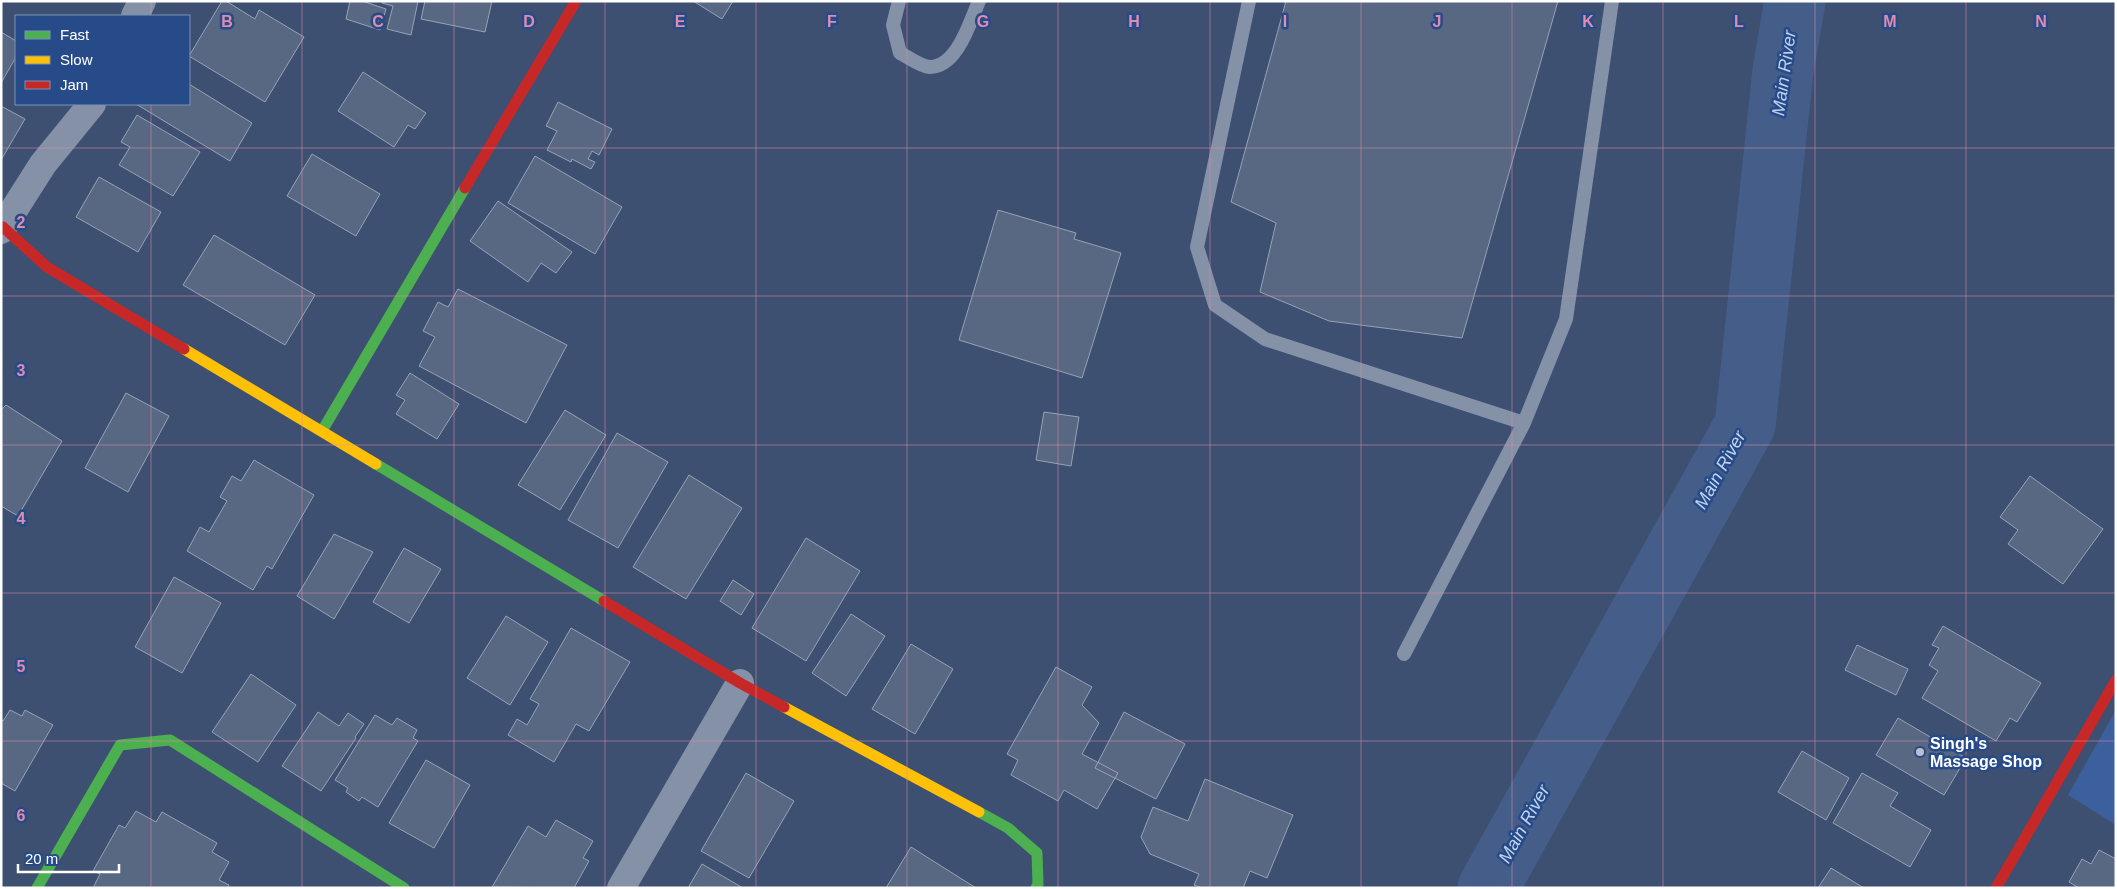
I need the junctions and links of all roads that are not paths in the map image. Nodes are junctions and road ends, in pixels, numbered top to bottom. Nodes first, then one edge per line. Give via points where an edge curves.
1 (142, 1) edge
2 (576, 1) edge
3 (899, 1) edge
4 (979, 1) edge
5 (1249, 1) edge
6 (1612, 1) edge
7 (135, 15) edge
8 (91, 105) edge
9 (2, 229) edge
10 (1524, 423) junction
11 (322, 431) junction
12 (1404, 654) dead end
13 (2116, 680) edge
14 (740, 683) junction
15 (37, 888) edge
16 (404, 888) edge
17 (621, 888) edge
18 (1036, 888) edge
19 (1996, 888) edge

1 - 7 street
2 - 11 street
3 - 4 lane via 893,25 900,53 928,67 946,62 956,51
5 - 10 lane via 1197,246 1215,305 1265,339
6 - 10 lane via 1566,319
8 - 9 street via 43,164
9 - 11 street via 47,267
10 - 12 lane
11 - 14 street
13 - 19 street
14 - 17 street
14 - 18 street via 1008,828 1037,853
15 - 16 street via 120,745 170,740

